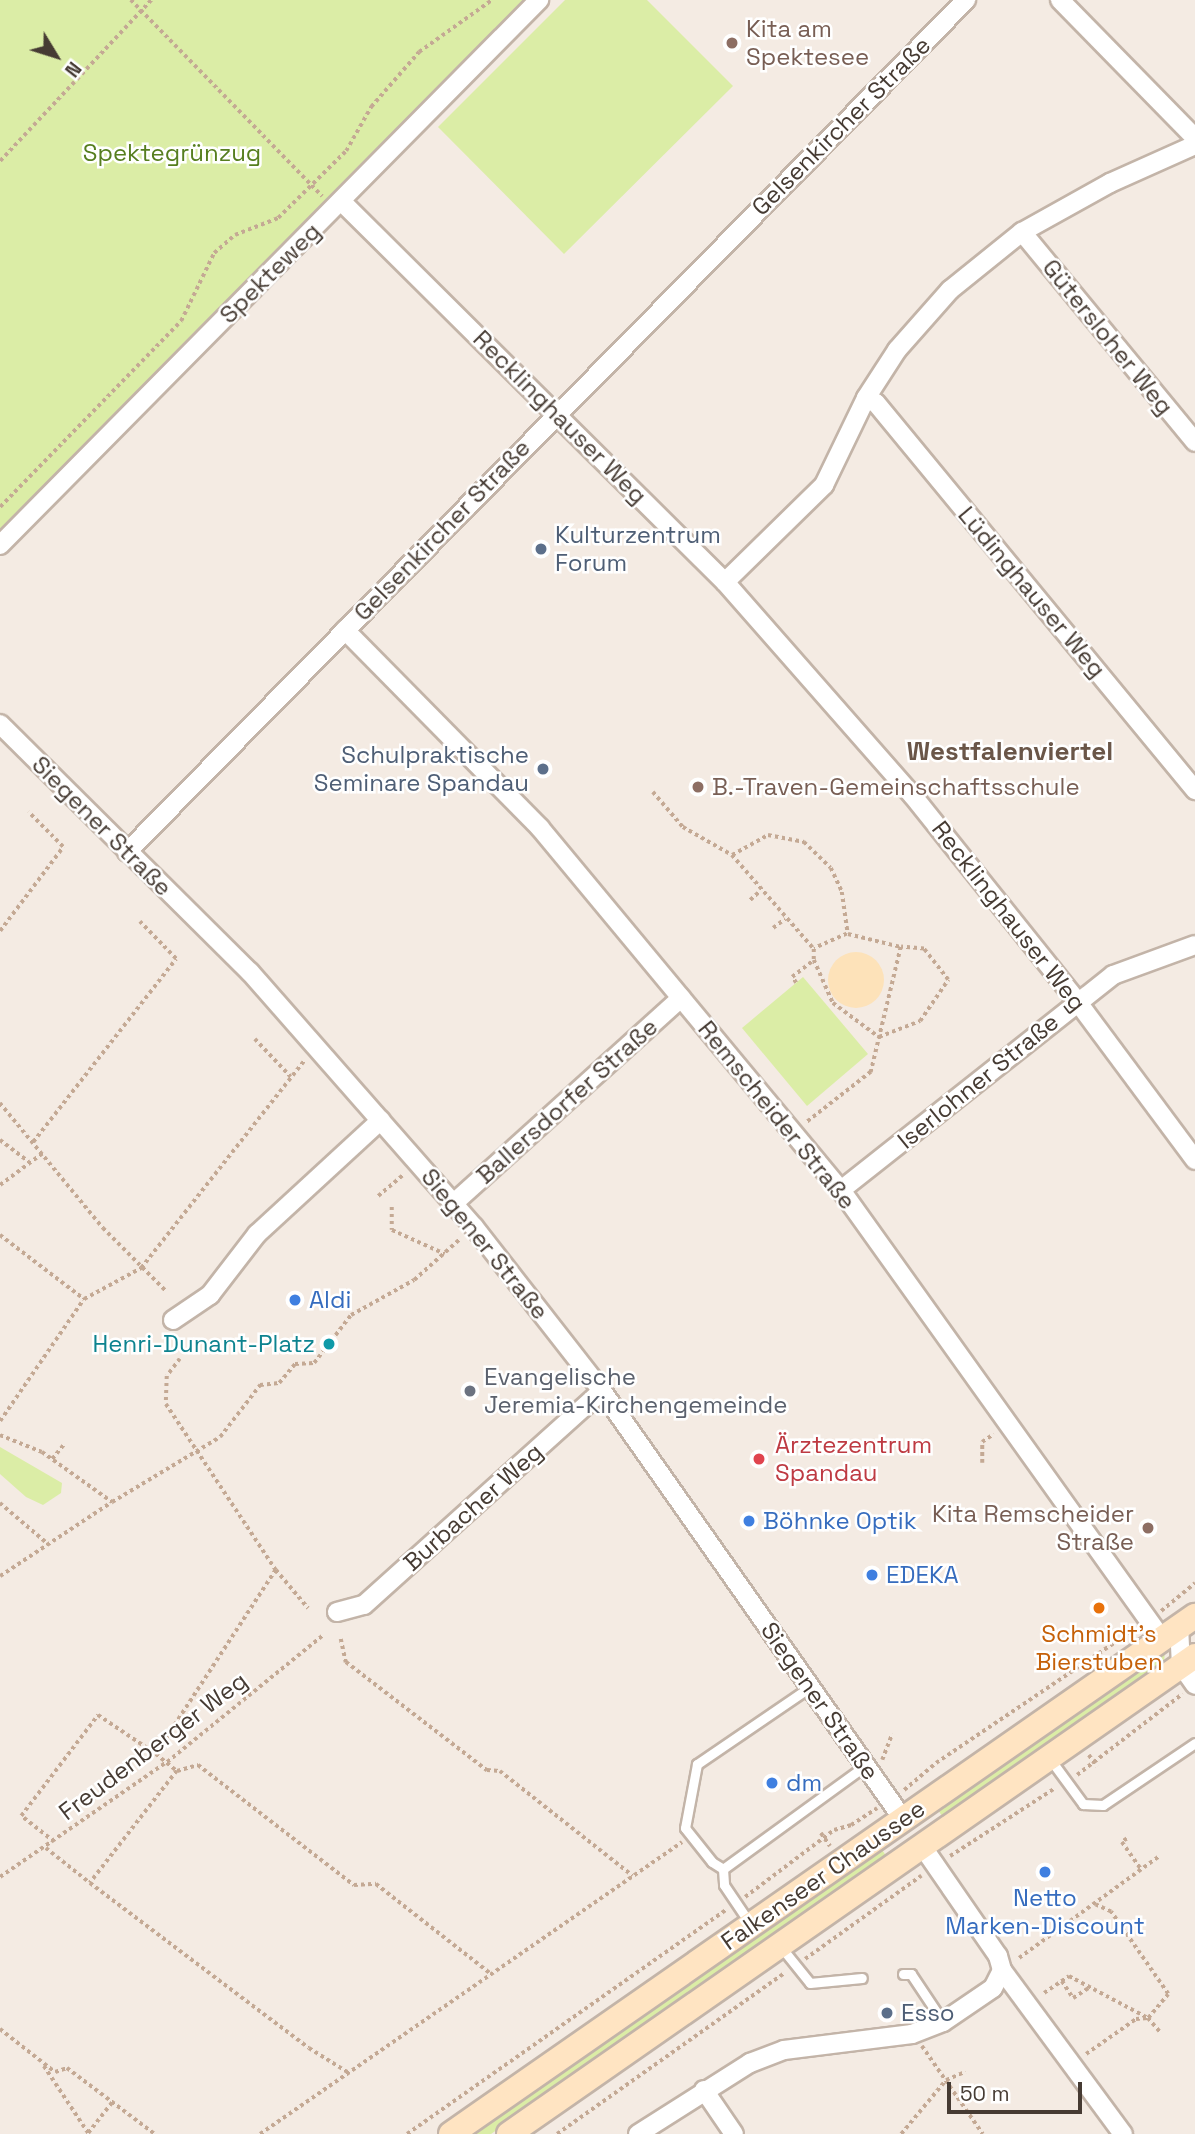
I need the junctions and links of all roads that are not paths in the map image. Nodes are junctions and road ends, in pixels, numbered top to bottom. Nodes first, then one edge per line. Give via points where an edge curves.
1 (539, 0) edge
2 (966, 0) edge
3 (1060, 0) edge
4 (1195, 138) edge
5 (1195, 145) edge
6 (341, 201) junction
7 (1022, 232) junction
8 (866, 398) junction
9 (557, 412) junction
10 (1195, 442) edge
11 (0, 545) edge
12 (725, 582) junction
13 (345, 630) junction
14 (0, 724) edge
15 (1195, 790) edge
16 (128, 852) junction
17 (1195, 945) edge
18 (681, 998) junction
19 (1077, 1001) junction
20 (381, 1119) junction
21 (1195, 1160) edge
22 (841, 1190) junction
23 (454, 1203) junction
24 (173, 1320) dead end
25 (602, 1391) junction
26 (337, 1612) dead end
27 (1177, 1621) edge
28 (1191, 1669) edge
29 (810, 1687) junction
30 (1195, 1743) edge
31 (1049, 1758) junction
32 (874, 1763) junction
33 (903, 1819) junction
34 (922, 1846) junction
35 (723, 1869) junction
36 (751, 1925) junction
37 (779, 1945) junction
38 (1002, 1970) junction
39 (903, 1975) dead end
40 (862, 1978) dead end
41 (943, 2022) junction
42 (704, 2090) junction
43 (452, 2134) edge
44 (509, 2134) edge
45 (638, 2134) edge
46 (734, 2134) edge
47 (1123, 2134) edge

1 - 6 street, Spekteweg
2 - 9 street, Gelsenkircher Straße
3 - 4 street
5 - 7 street via 1110,183
6 - 9 street, Recklinghauser Weg
6 - 11 street, Spekteweg
7 - 8 street via 950,290 897,350
7 - 10 street, Gütersloher Weg
8 - 12 street via 824,485
8 - 15 street, Lüdinghauser Weg via 876,403
9 - 12 street, Recklinghauser Weg
9 - 13 street, Gelsenkircher Straße
12 - 19 street, Recklinghauser Weg via 913,796
13 - 16 street, Gelsenkircher Straße
13 - 18 street, Remscheider Straße via 540,828
14 - 16 street, Siegener Straße
16 - 20 street, Siegener Straße via 250,972
17 - 19 street, Iserlohner Straße via 1134,964
18 - 22 street, Remscheider Straße
18 - 23 street, Ballersdorfer Straße
19 - 21 street, Recklinghauser Weg
19 - 22 street, Iserlohner Straße
20 - 23 street, Siegener Straße
20 - 24 street via 257,1234 210,1295
22 - 27 street, Remscheider Straße
23 - 25 street, Siegener Straße
25 - 26 street, Burbacher Weg via 364,1605
25 - 29 street, Siegener Straße
27 - 28 street
27 - 33 main road, Falkenseer Chaussee
28 - 31 main road, Falkenseer Chaussee
29 - 32 street, Siegener Straße
29 - 35 lane via 698,1764 685,1828
30 - 31 lane via 1104,1805 1083,1804
31 - 34 main road, Falkenseer Chaussee
32 - 33 street, Siegener Straße
32 - 35 lane
33 - 34 main road
33 - 36 main road, Falkenseer Chaussee
34 - 37 main road, Falkenseer Chaussee
34 - 38 street via 998,1956
35 - 36 lane via 724,1885
36 - 43 main road, Falkenseer Chaussee
37 - 40 lane via 810,1983
37 - 44 main road, Falkenseer Chaussee
38 - 41 street via 993,1988
38 - 47 street
39 - 41 lane via 911,1974
41 - 42 street via 881,2040 784,2050 750,2063
42 - 45 street
42 - 46 street

